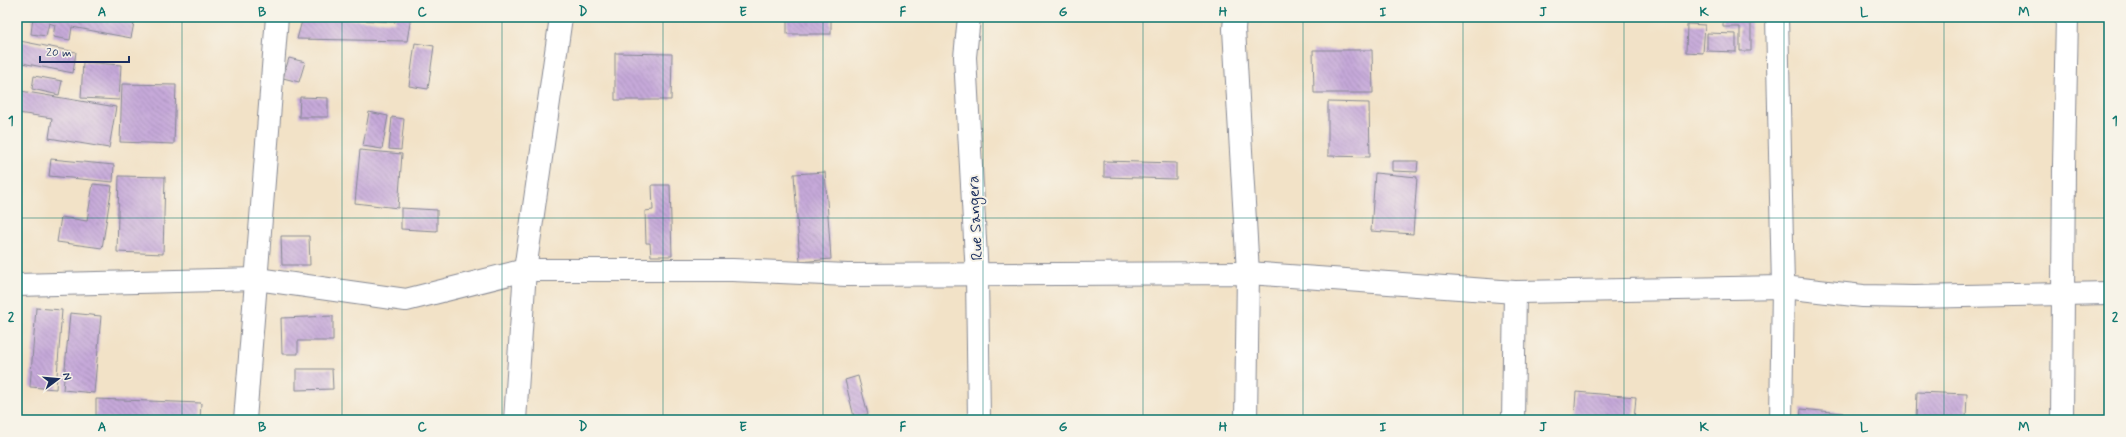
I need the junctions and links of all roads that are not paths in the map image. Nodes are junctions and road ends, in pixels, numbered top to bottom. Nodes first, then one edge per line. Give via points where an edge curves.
1 (277, 17) edge
2 (561, 17) edge
3 (969, 17) edge
4 (1235, 17) edge
5 (1777, 17) edge
6 (2067, 17) edge
7 (525, 270) junction
8 (1248, 273) junction
9 (977, 276) junction
10 (257, 279) junction
11 (17, 285) edge
12 (1784, 287) junction
13 (1515, 292) junction
14 (2062, 293) junction
15 (2109, 293) edge
16 (246, 420) edge
17 (516, 420) edge
18 (979, 420) edge
19 (1246, 420) edge
20 (1513, 420) edge
21 (1782, 420) edge
22 (2062, 420) edge

1 - 10 street
2 - 7 street
3 - 9 street, Rue Sangera via 965,57
4 - 8 street via 1234,37
5 - 12 street
6 - 14 street
7 - 9 street via 732,270 847,275
7 - 10 street via 406,300
7 - 17 street
8 - 9 street
8 - 13 street
8 - 19 street
9 - 18 street, Rue Sangera
10 - 11 street
10 - 16 street
12 - 13 street
12 - 14 street via 1864,296
12 - 21 street
13 - 20 street
14 - 15 street
14 - 22 street

